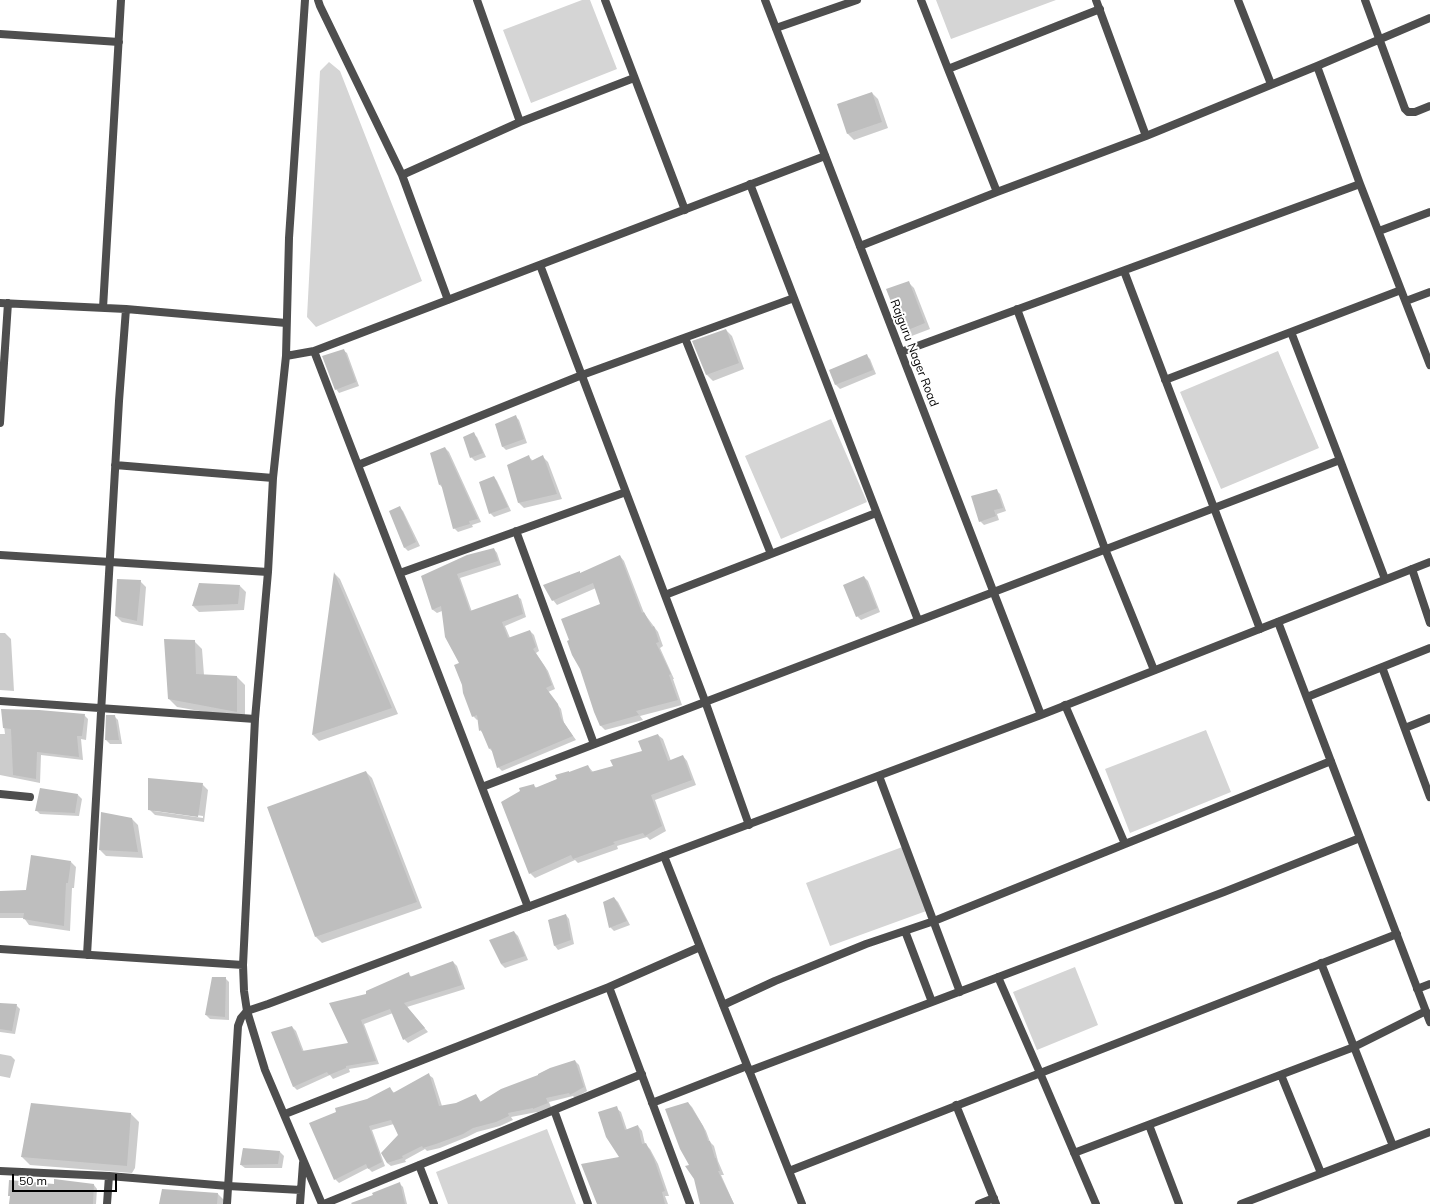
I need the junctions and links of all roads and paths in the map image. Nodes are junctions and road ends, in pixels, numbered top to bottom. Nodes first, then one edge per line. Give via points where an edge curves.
1 (121, 0) edge
2 (305, 0) edge
3 (318, 0) edge
4 (477, 0) edge
5 (605, 0) edge
6 (765, 0) edge
7 (857, 0) edge
8 (921, 0) edge
9 (1096, 0) edge
10 (1238, 0) edge
11 (1365, 0) edge
12 (1100, 10) junction
13 (1430, 18) edge
14 (776, 28) junction
15 (0, 34) edge
16 (1380, 40) junction
17 (119, 42) junction
18 (1317, 66) junction
19 (948, 70) junction
20 (634, 78) junction
21 (1271, 84) junction
22 (1430, 106) edge
23 (520, 122) junction
24 (1146, 136) junction
25 (825, 156) junction
26 (402, 175) junction
27 (750, 184) junction
28 (1360, 184) junction
29 (997, 192) junction
30 (685, 210) junction
31 (1430, 212) edge
32 (1379, 231) junction
33 (860, 246) junction
34 (540, 265) junction
35 (1124, 270) junction
36 (1401, 290) junction
37 (1430, 292) edge
38 (794, 298) junction
39 (448, 300) junction
40 (1406, 301) junction
41 (4, 303) edge
42 (103, 308) junction
43 (126, 309) junction
44 (1017, 309) junction
45 (286, 323) junction
46 (1291, 332) junction
47 (685, 338) junction
48 (314, 351) junction
49 (900, 352) junction
50 (286, 356) junction
51 (1430, 365) edge
52 (582, 375) junction
53 (1165, 380) junction
54 (0, 423) edge
55 (1340, 460) junction
56 (115, 464) junction
57 (358, 464) junction
58 (273, 478) junction
59 (626, 492) junction
60 (1214, 508) junction
61 (876, 513) junction
62 (516, 531) junction
63 (1105, 549) junction
64 (771, 554) junction
65 (0, 555) edge
66 (110, 562) junction
67 (1430, 562) edge
68 (1412, 569) junction
69 (268, 572) junction
70 (400, 573) junction
71 (1385, 579) junction
72 (993, 591) junction
73 (664, 595) junction
74 (918, 620) junction
75 (1278, 622) junction
76 (1430, 623) edge
77 (1260, 629) junction
78 (1430, 648) edge
79 (1382, 667) junction
80 (1154, 670) junction
81 (1307, 697) junction
82 (0, 701) edge
83 (705, 701) junction
84 (1065, 706) junction
85 (100, 708) junction
86 (1041, 715) junction
87 (1430, 718) edge
88 (255, 719) junction
89 (1405, 728) junction
90 (594, 744) junction
91 (1331, 761) junction
92 (879, 776) junction
93 (482, 787) junction
94 (0, 794) edge
95 (1430, 795) edge
96 (30, 797) dead end
97 (749, 825) junction
98 (1360, 838) junction
99 (1125, 844) junction
100 (664, 856) junction
101 (528, 907) junction
102 (934, 922) junction
103 (904, 931) junction
104 (1396, 934) junction
105 (700, 947) junction
106 (0, 949) edge
107 (86, 955) junction
108 (1321, 963) junction
109 (243, 965) junction
110 (998, 977) junction
111 (1430, 984) edge
112 (609, 987) junction
113 (1418, 989) junction
114 (960, 992) junction
115 (932, 1002) junction
116 (723, 1005) junction
117 (247, 1011) junction
118 (1426, 1011) junction
119 (1430, 1022) edge
120 (1354, 1047) junction
121 (748, 1068) junction
122 (1040, 1073) junction
123 (642, 1074) junction
124 (1281, 1075) junction
125 (652, 1103) junction
126 (956, 1105) junction
127 (554, 1110) junction
128 (285, 1114) junction
129 (1149, 1125) junction
130 (1430, 1132) edge
131 (1393, 1146) junction
132 (1074, 1153) junction
133 (303, 1160) junction
134 (419, 1165) junction
135 (0, 1171) edge
136 (789, 1171) junction
137 (1321, 1173) junction
138 (109, 1176) junction
139 (228, 1186) junction
140 (301, 1190) junction
141 (995, 1201) edge
142 (107, 1204) edge
143 (227, 1204) edge
144 (300, 1204) edge
145 (323, 1204) edge
146 (434, 1204) edge
147 (588, 1204) edge
148 (690, 1204) edge
149 (802, 1204) edge
150 (980, 1204) edge
151 (1096, 1204) edge
152 (1179, 1204) edge
153 (1241, 1204) edge

1 - 17 street
2 - 45 street via 288,238
3 - 26 street
4 - 23 street
5 - 20 street
6 - 14 street, Rajguru Nager Road
7 - 14 street
8 - 19 street
9 - 12 street
10 - 21 street
11 - 16 street
12 - 19 street
12 - 24 street
13 - 16 street
14 - 25 street, Rajguru Nager Road
15 - 17 street
16 - 18 street
16 - 22 street via 1405,109 1408,112 1415,112
17 - 42 street
18 - 21 street
18 - 28 street
19 - 29 street
20 - 23 street
20 - 30 street
21 - 24 street
23 - 26 street
24 - 29 street
25 - 27 street
25 - 33 street, Rajguru Nager Road
26 - 39 street
27 - 30 street
27 - 38 street
28 - 32 street
28 - 35 street
29 - 33 street
30 - 34 street
31 - 32 street
32 - 36 street
33 - 49 street, Rajguru Nager Road
34 - 39 street
34 - 52 street
35 - 44 street
35 - 53 street
36 - 40 street
36 - 46 street
37 - 40 street
38 - 47 street
38 - 61 street
39 - 48 street
40 - 51 street
41 - 42 street
41 - 54 street
42 - 43 street
43 - 45 street
43 - 56 street
44 - 49 street
44 - 63 street
45 - 50 street
46 - 53 street
46 - 55 street
47 - 52 street
47 - 64 street
48 - 50 street
48 - 57 street
49 - 72 street, Rajguru Nager Road
50 - 58 street
52 - 57 street
52 - 59 street
53 - 60 street
55 - 60 street
55 - 71 street
56 - 58 street
56 - 66 street
57 - 70 street
58 - 69 street
59 - 62 street
59 - 73 street
60 - 63 street
60 - 77 street
61 - 64 street
61 - 74 street
62 - 70 street
62 - 90 street
63 - 72 street
63 - 80 street
64 - 73 street
65 - 66 street
66 - 69 street
66 - 85 street
67 - 68 street
68 - 71 street
68 - 76 street
69 - 88 street
70 - 93 street
71 - 75 street
72 - 74 street
72 - 86 street, Rajguru Nager Road
73 - 83 street
74 - 83 street
75 - 77 street
75 - 81 street
77 - 80 street
78 - 79 street
79 - 81 street
79 - 89 street
80 - 84 street
81 - 91 street
82 - 85 street
83 - 90 street
83 - 97 street
84 - 86 street
84 - 99 street
85 - 88 street
85 - 107 street
86 - 92 street
87 - 89 street
88 - 109 street
89 - 95 street
90 - 93 street
91 - 98 street
91 - 99 street
92 - 97 street
92 - 102 street
93 - 101 street
94 - 96 street
97 - 100 street
98 - 104 street
98 - 110 street
99 - 102 street
100 - 101 street
100 - 105 street
101 - 117 street
102 - 103 street
102 - 114 street
103 - 115 street
103 - 116 street via 866,944
104 - 108 street
104 - 113 street
105 - 112 street
105 - 116 street
106 - 107 street
107 - 109 street
108 - 120 street
108 - 122 street
109 - 117 street
110 - 114 street
110 - 122 street
111 - 113 street
112 - 123 street
112 - 128 street
113 - 118 street
114 - 115 street
115 - 121 street
116 - 121 street
117 - 128 street via 265,1070
117 - 139 street via 238,1026
118 - 119 street
118 - 120 street
120 - 124 street
120 - 131 street
121 - 125 street
121 - 136 street
122 - 126 street
122 - 132 street
123 - 125 street
123 - 127 street
124 - 129 street
124 - 137 street
125 - 148 street
126 - 136 street
126 - 141 street
127 - 134 street
127 - 147 street
128 - 133 street
129 - 132 street
129 - 152 street
130 - 131 street
131 - 137 street
132 - 151 street
133 - 140 street
133 - 145 street
134 - 145 street
134 - 146 street
135 - 138 street
136 - 149 street
137 - 153 street
138 - 139 street
138 - 142 street
139 - 140 street
139 - 143 street
140 - 144 street
141 - 150 street

